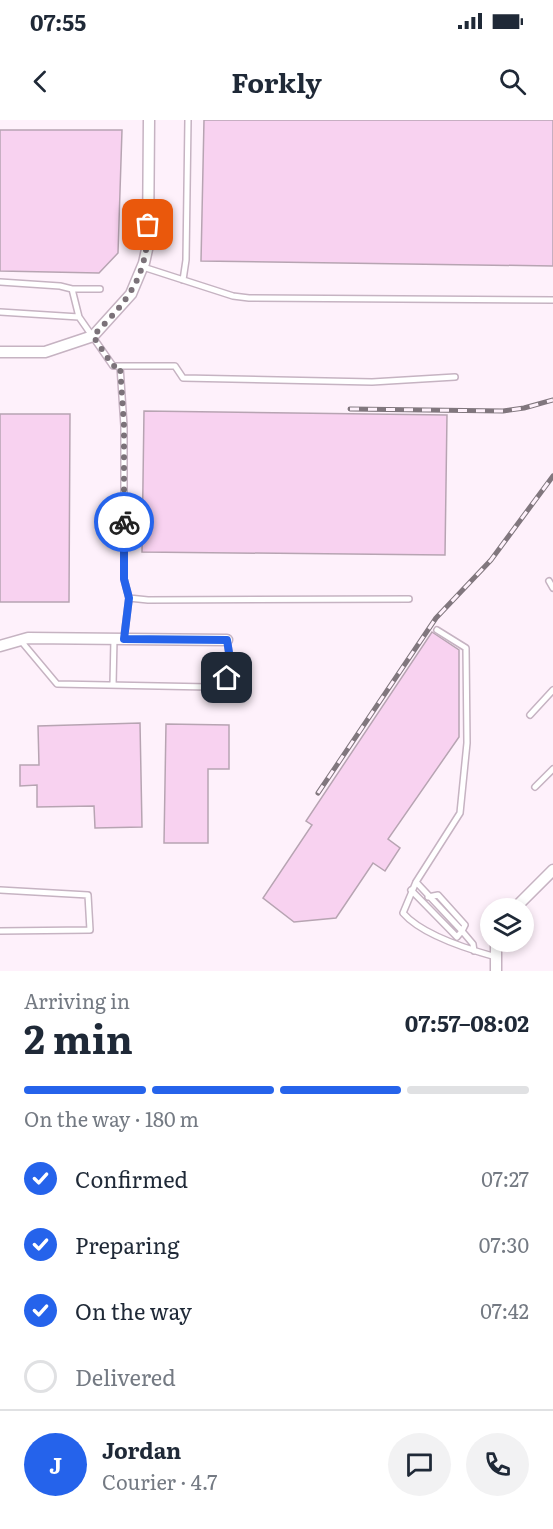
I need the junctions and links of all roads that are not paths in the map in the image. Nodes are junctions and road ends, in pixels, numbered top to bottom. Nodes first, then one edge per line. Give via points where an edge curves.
1 (149, 120) edge
2 (188, 120) edge
3 (143, 267) junction
4 (183, 280) junction
5 (0, 282) edge
6 (100, 289) dead end
7 (72, 290) junction
8 (553, 300) edge
9 (0, 312) edge
10 (79, 317) junction
11 (93, 336) junction
12 (0, 352) edge
13 (120, 366) junction
14 (455, 377) dead end
15 (549, 581) dead end
16 (553, 588) edge
17 (129, 598) junction
18 (409, 599) dead end
19 (437, 630) dead end
20 (119, 639) junction
21 (20, 640) junction
22 (227, 640) joint
23 (0, 646) edge
24 (113, 685) junction
25 (553, 690) edge
26 (530, 715) dead end
27 (553, 769) edge
28 (535, 787) dead end
29 (553, 870) edge
30 (416, 882) junction
31 (0, 890) edge
32 (411, 890) junction
33 (525, 898) edge
34 (0, 931) edge
35 (462, 931) junction
36 (474, 951) junction
37 (496, 952) edge
38 (496, 957) junction
39 (496, 971) edge

1 - 3 street via 148,245
2 - 4 lane
3 - 4 lane
3 - 11 street via 131,294
4 - 8 lane via 249,298
5 - 7 lane
6 - 7 lane
7 - 10 lane
9 - 10 lane
10 - 11 lane
11 - 12 street via 45,352
11 - 13 lane via 113,366
13 - 14 lane via 174,366 183,378 372,382
13 - 17 lane via 124,579
15 - 16 lane
17 - 18 lane
17 - 20 lane
19 - 30 lane via 466,648 467,743 460,813
20 - 21 street
20 - 22 street
20 - 24 lane
21 - 23 street
21 - 24 lane via 57,684
22 - 24 lane via 227,678 209,687
25 - 26 lane
27 - 28 lane
29 - 33 street
30 - 32 lane
30 - 35 lane
31 - 34 lane via 88,895 90,930
32 - 35 lane via 457,937
32 - 36 lane via 403,912 412,923
35 - 36 lane
36 - 38 lane
37 - 38 street
38 - 39 street

